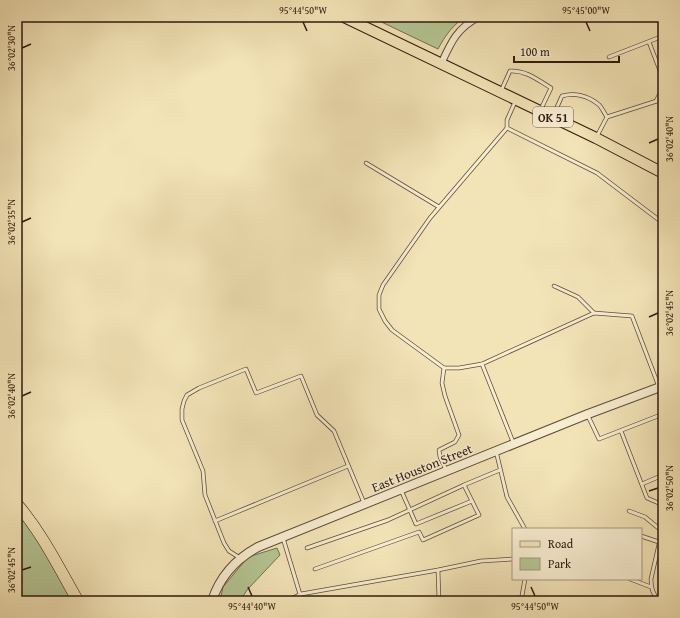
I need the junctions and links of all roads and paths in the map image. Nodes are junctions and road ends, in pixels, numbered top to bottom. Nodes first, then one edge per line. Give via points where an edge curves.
1 (344, 17) edge
2 (479, 17) edge
3 (363, 21) edge
4 (663, 36) edge
5 (649, 42) junction
6 (609, 57) dead end
7 (441, 64) junction
8 (663, 84) edge
9 (663, 88) edge
10 (500, 92) junction
11 (663, 99) edge
12 (516, 100) junction
13 (656, 101) junction
14 (540, 111) junction
15 (552, 117) junction
16 (607, 117) junction
17 (507, 128) junction
18 (596, 138) junction
19 (366, 162) dead end
20 (663, 173) edge
21 (439, 207) junction
22 (663, 223) edge
23 (554, 286) dead end
24 (594, 312) junction
25 (482, 364) junction
26 (444, 368) junction
27 (661, 386) edge
28 (588, 414) junction
29 (663, 414) edge
30 (621, 431) junction
31 (513, 444) junction
32 (496, 451) junction
33 (348, 466) junction
34 (500, 470) junction
35 (447, 472) junction
36 (663, 475) edge
37 (642, 484) junction
38 (464, 485) junction
39 (401, 490) junction
40 (472, 501) junction
41 (17, 504) edge
42 (365, 504) junction
43 (663, 505) edge
44 (409, 510) junction
45 (629, 511) dead end
46 (215, 521) junction
47 (416, 524) junction
48 (524, 528) edge
49 (663, 531) edge
50 (419, 532) junction
51 (642, 536) edge
52 (282, 537) junction
53 (659, 542) junction
54 (307, 548) dead end
55 (240, 559) junction
56 (512, 559) edge
57 (315, 568) dead end
58 (438, 570) junction
59 (524, 580) edge
60 (633, 580) edge
61 (651, 587) junction
62 (301, 594) junction
63 (78, 601) edge
64 (212, 601) edge
65 (287, 601) edge
66 (302, 601) edge
67 (439, 601) edge
68 (521, 601) edge
69 (659, 601) edge

1 - 3 main road, OK 51
2 - 7 street via 454,37
3 - 7 main road, OK 51
4 - 5 lane
5 - 6 lane
5 - 8 lane
7 - 10 main road, OK 51
9 - 13 lane
10 - 12 main road, OK 51
10 - 14 lane via 510,71 519,71 533,77 551,88
11 - 13 lane
12 - 14 main road, OK 51
12 - 17 lane via 507,120
13 - 16 lane
14 - 15 main road, OK 51
15 - 16 lane via 562,96 570,94 586,97 598,104
15 - 18 main road, OK 51
16 - 18 lane
17 - 21 lane
17 - 22 lane via 597,173
18 - 20 main road, OK 51
19 - 21 lane
21 - 26 lane via 383,285 379,295 379,309 392,330
23 - 24 lane via 578,297
24 - 25 lane
24 - 27 lane via 632,316
25 - 26 lane
25 - 31 lane
26 - 35 lane via 444,396 459,435 455,442 439,450
27 - 28 street, East Houston Street
28 - 30 lane via 599,439
28 - 31 street, East Houston Street
29 - 30 lane
30 - 37 lane
31 - 32 street, East Houston Street
32 - 34 lane
32 - 35 street, East Houston Street
33 - 42 lane
33 - 46 lane
33 - 46 lane via 334,432 317,415 301,376 256,393 246,369 199,388 187,395 182,420 203,470 205,495
34 - 38 lane
34 - 48 lane via 507,497
35 - 39 street, East Houston Street
36 - 37 lane
37 - 43 lane via 648,498
38 - 40 lane
38 - 44 lane
39 - 42 street, East Houston Street
39 - 44 lane
40 - 47 lane
40 - 50 lane via 480,515 423,540
41 - 63 highway via 30,518
42 - 52 street, East Houston Street
44 - 47 lane
44 - 54 lane via 388,520
45 - 49 lane via 645,517
46 - 55 lane via 229,551
47 - 50 lane
49 - 53 lane
50 - 57 lane
51 - 53 lane
52 - 55 street, East Houston Street via 258,547
52 - 62 lane
53 - 61 lane
55 - 64 street, East Houston Street via 222,578
56 - 58 lane via 481,561
58 - 62 lane
58 - 67 lane
59 - 68 lane
60 - 61 lane
61 - 69 lane
62 - 65 lane
62 - 66 lane

